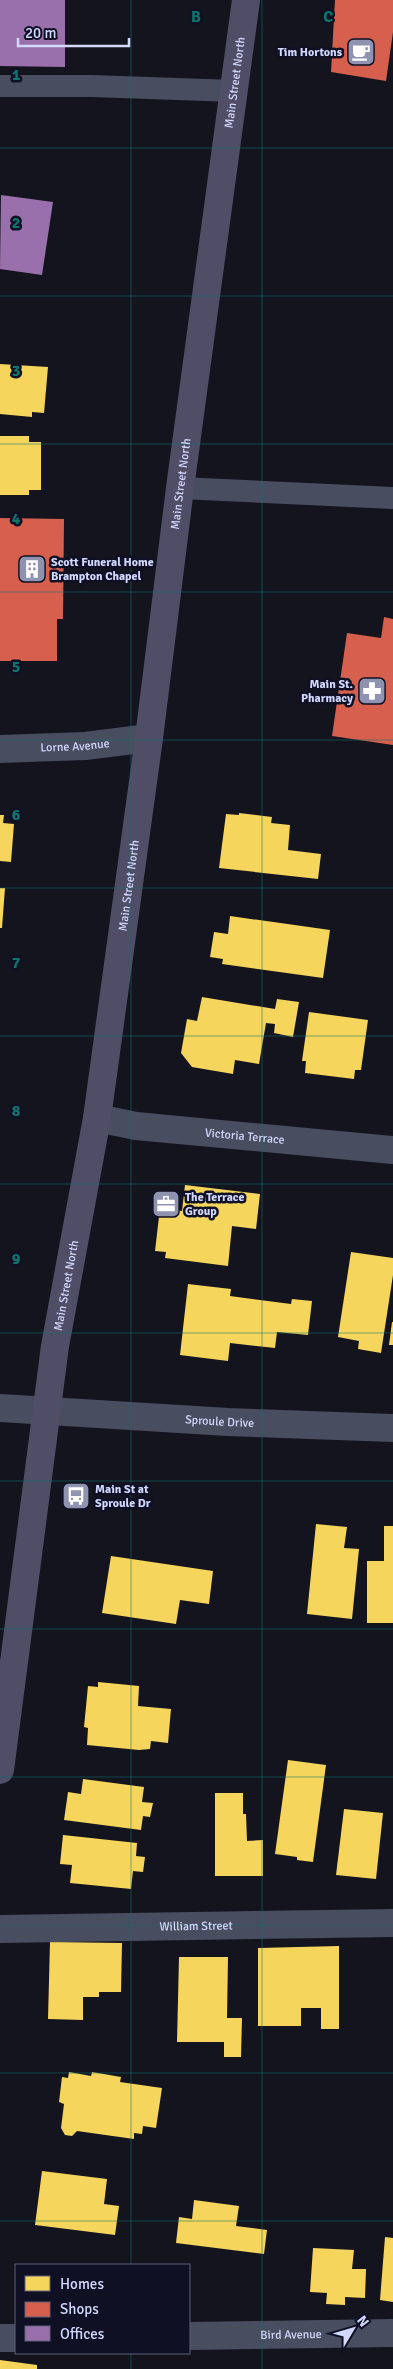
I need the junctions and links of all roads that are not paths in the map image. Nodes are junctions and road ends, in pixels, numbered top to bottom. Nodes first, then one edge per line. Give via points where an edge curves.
1 (246, 0) edge
2 (0, 86) edge
3 (234, 91) junction
4 (180, 488) junction
5 (393, 498) edge
6 (149, 738) junction
7 (0, 749) edge
8 (97, 1118) junction
9 (393, 1150) edge
10 (0, 1408) edge
11 (46, 1411) junction
12 (393, 1428) edge
13 (0, 1770) edge
14 (393, 1923) edge
15 (0, 1929) edge
16 (393, 2333) edge
17 (190, 2336) edge
18 (0, 2338) edge
19 (15, 2338) edge

1 - 3 main road, Main Street North
2 - 3 lane
3 - 4 main road, Main Street North
4 - 5 lane
4 - 6 main road, Main Street North
6 - 7 street, Lorne Avenue via 85,746
6 - 8 main road, Main Street North
8 - 9 street, Victoria Terrace via 136,1126
8 - 11 main road, Main Street North
10 - 11 street, Sproule Drive
11 - 12 street, Sproule Drive
11 - 13 main road, Main Street North
14 - 15 street, William Street
16 - 17 street, Bird Avenue
18 - 19 street

